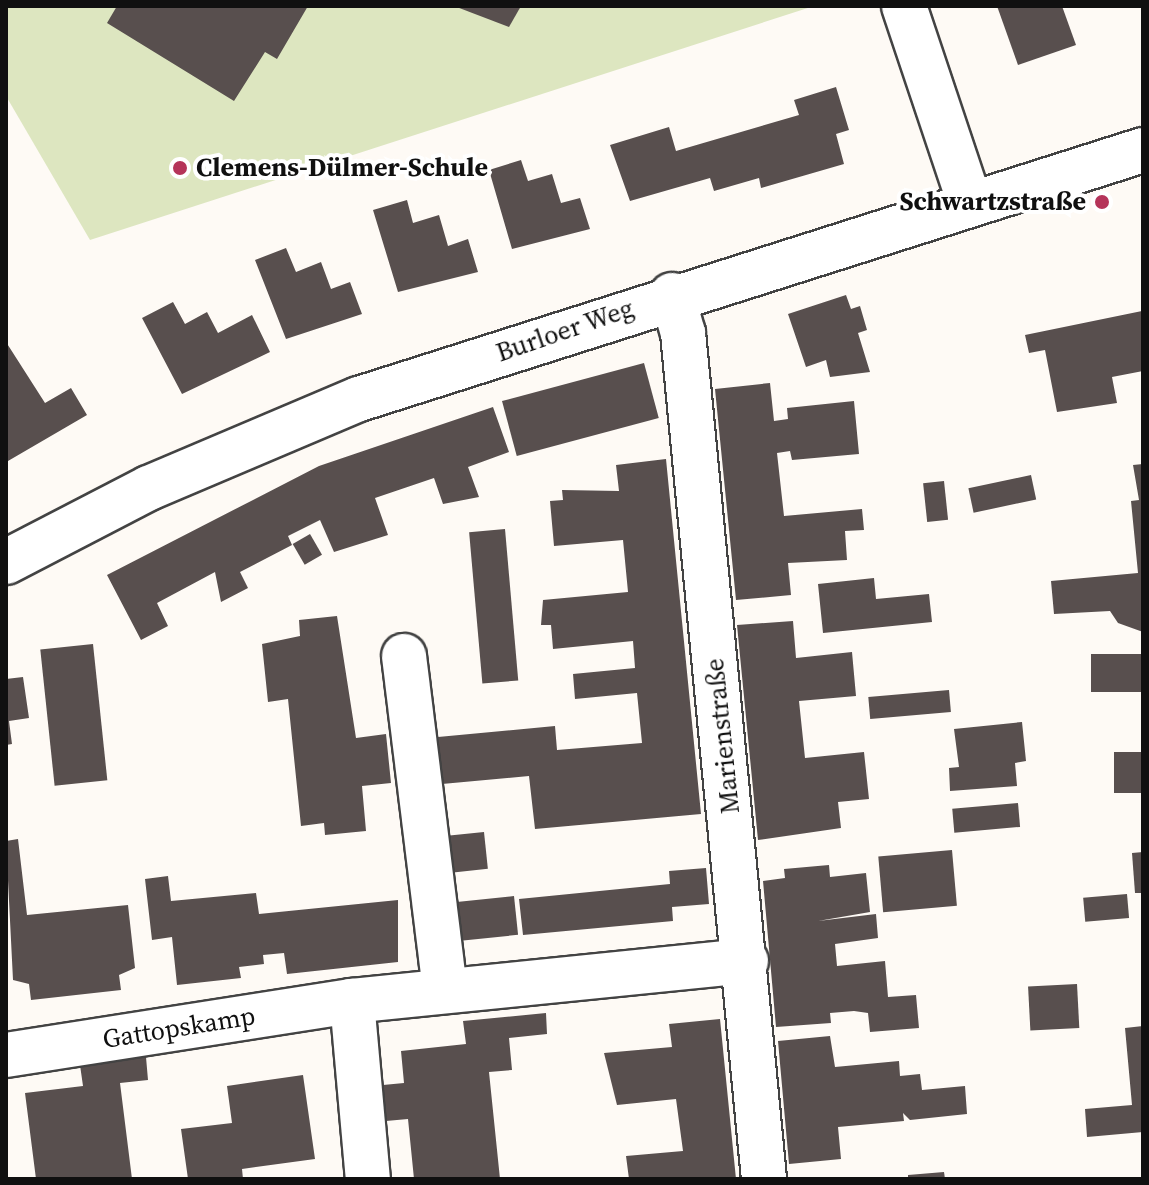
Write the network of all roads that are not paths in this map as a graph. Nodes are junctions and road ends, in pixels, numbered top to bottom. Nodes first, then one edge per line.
1 (904, 6) edge
2 (1143, 150) edge
3 (970, 203) junction
4 (672, 295) junction
5 (6, 562) edge
6 (404, 656) dead end
7 (746, 961) junction
8 (445, 990) junction
9 (352, 1001) junction
10 (6, 1055) edge
11 (368, 1179) edge
12 (764, 1179) edge

1 - 3 street
2 - 3 street, Burloer Weg
3 - 4 street, Burloer Weg
4 - 5 street, Burloer Weg
4 - 7 street, Marienstraße
6 - 8 street
7 - 8 street, Gattopskamp
7 - 12 street, Marienstraße
8 - 9 street, Gattopskamp
9 - 10 street, Gattopskamp
9 - 11 street

